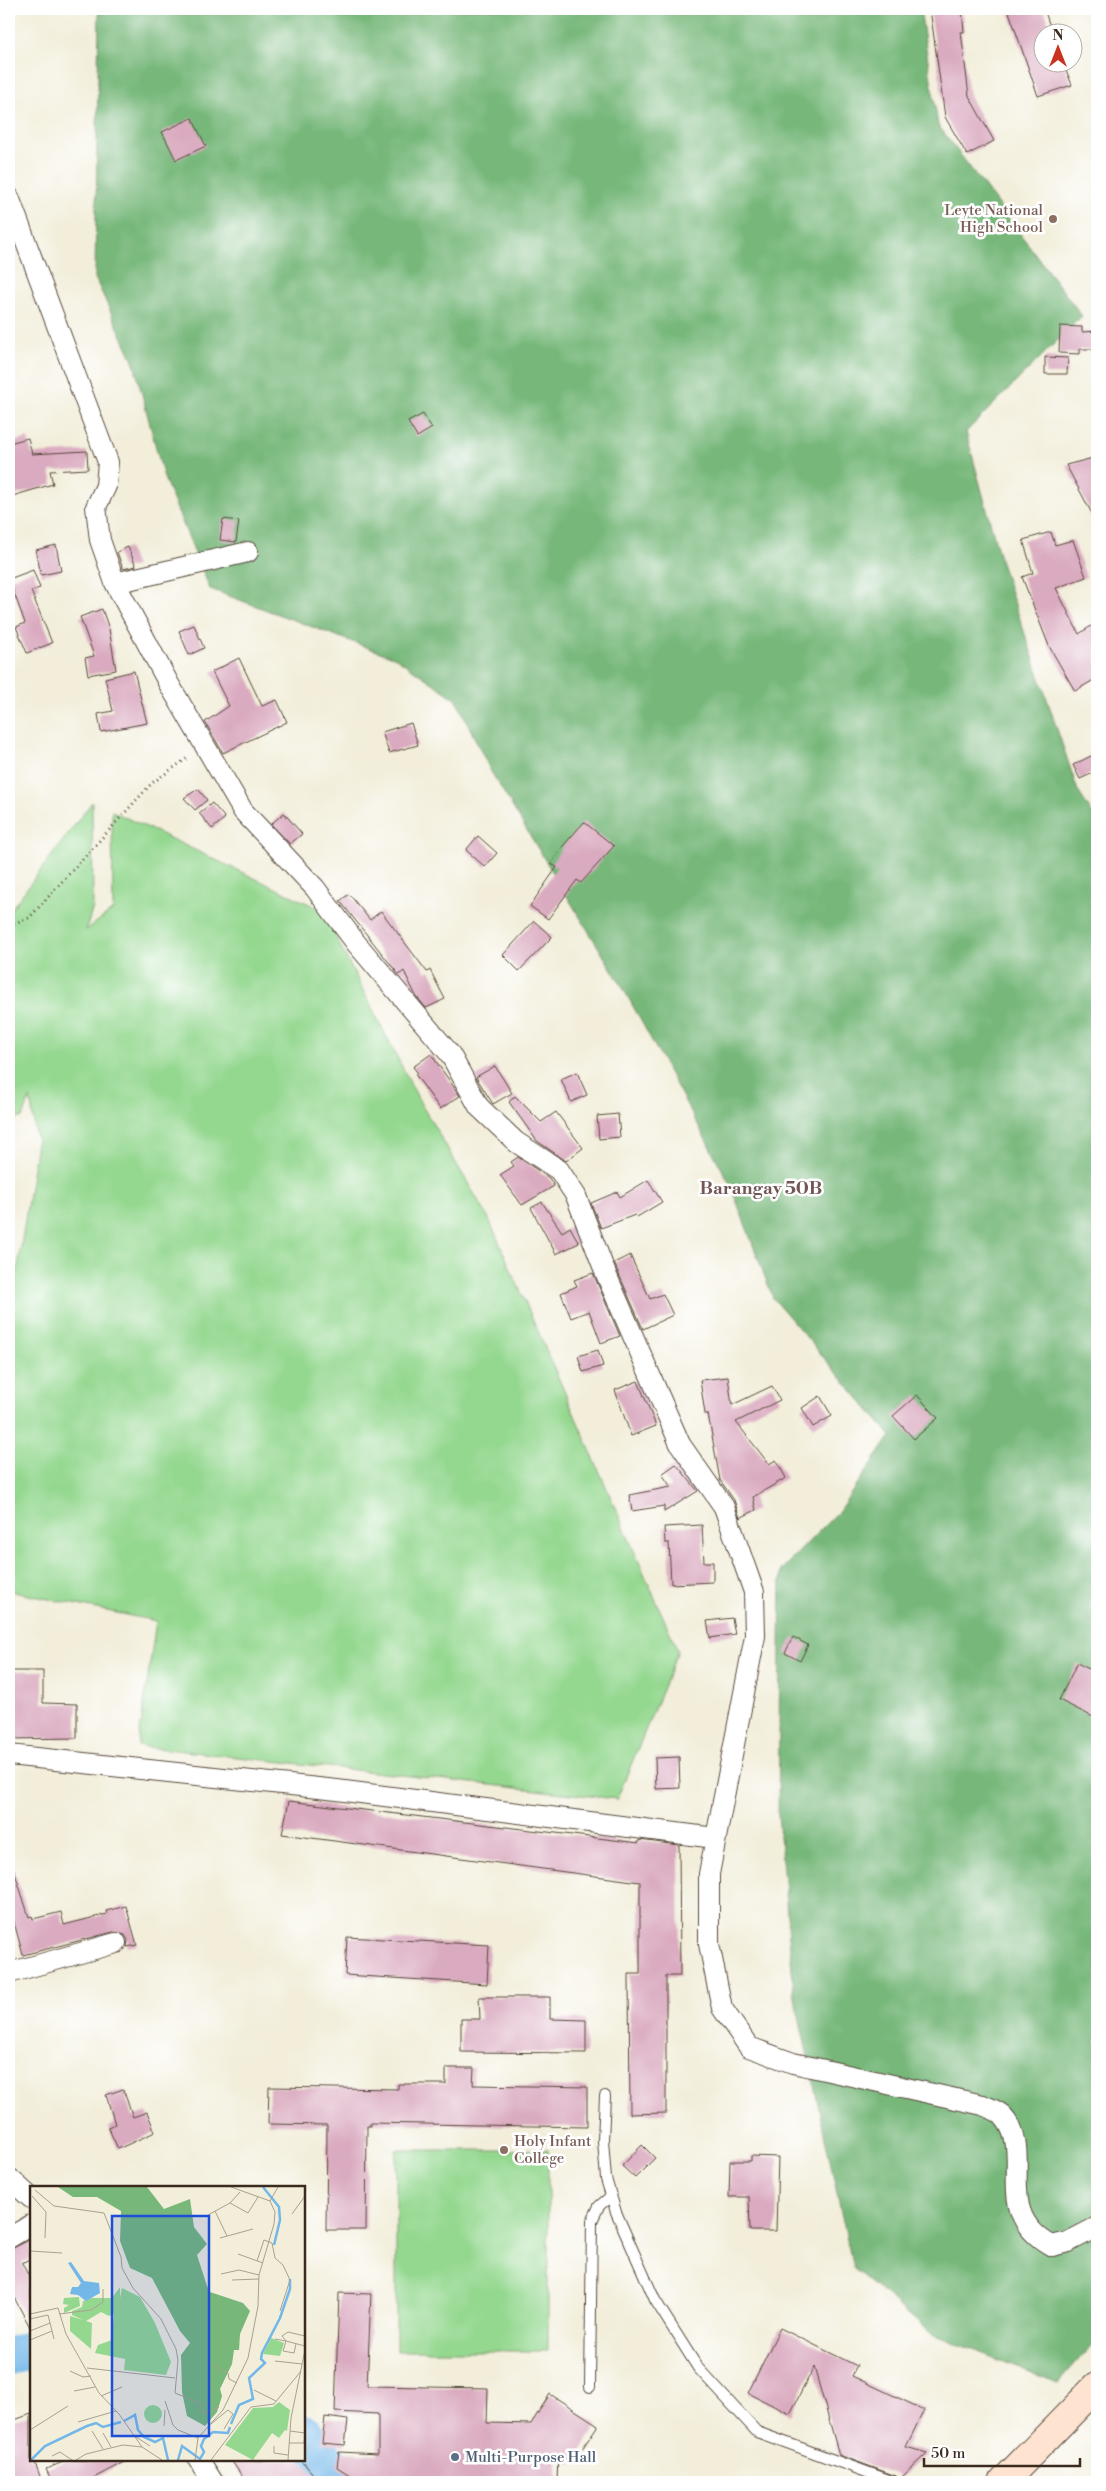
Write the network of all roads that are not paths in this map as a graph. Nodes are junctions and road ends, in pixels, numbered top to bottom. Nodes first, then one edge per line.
1 (9, 197) edge
2 (248, 552) dead end
3 (115, 583) junction
4 (9, 1755) edge
5 (715, 1838) junction
6 (116, 1944) dead end
7 (9, 1973) edge
8 (606, 2096) dead end
9 (9, 2178) edge
10 (611, 2196) junction
11 (30, 2197) edge
12 (30, 2226) edge
13 (1097, 2227) edge
14 (9, 2238) edge
15 (1097, 2386) edge
16 (590, 2387) dead end
17 (200, 2461) edge
18 (213, 2482) edge
19 (894, 2482) edge
20 (1003, 2482) edge

1 - 3 street
2 - 3 street
3 - 5 street
4 - 5 street
5 - 13 street
6 - 7 street
8 - 10 lane
9 - 11 street
10 - 16 lane
10 - 19 lane
12 - 14 street
15 - 20 main road
17 - 18 street

